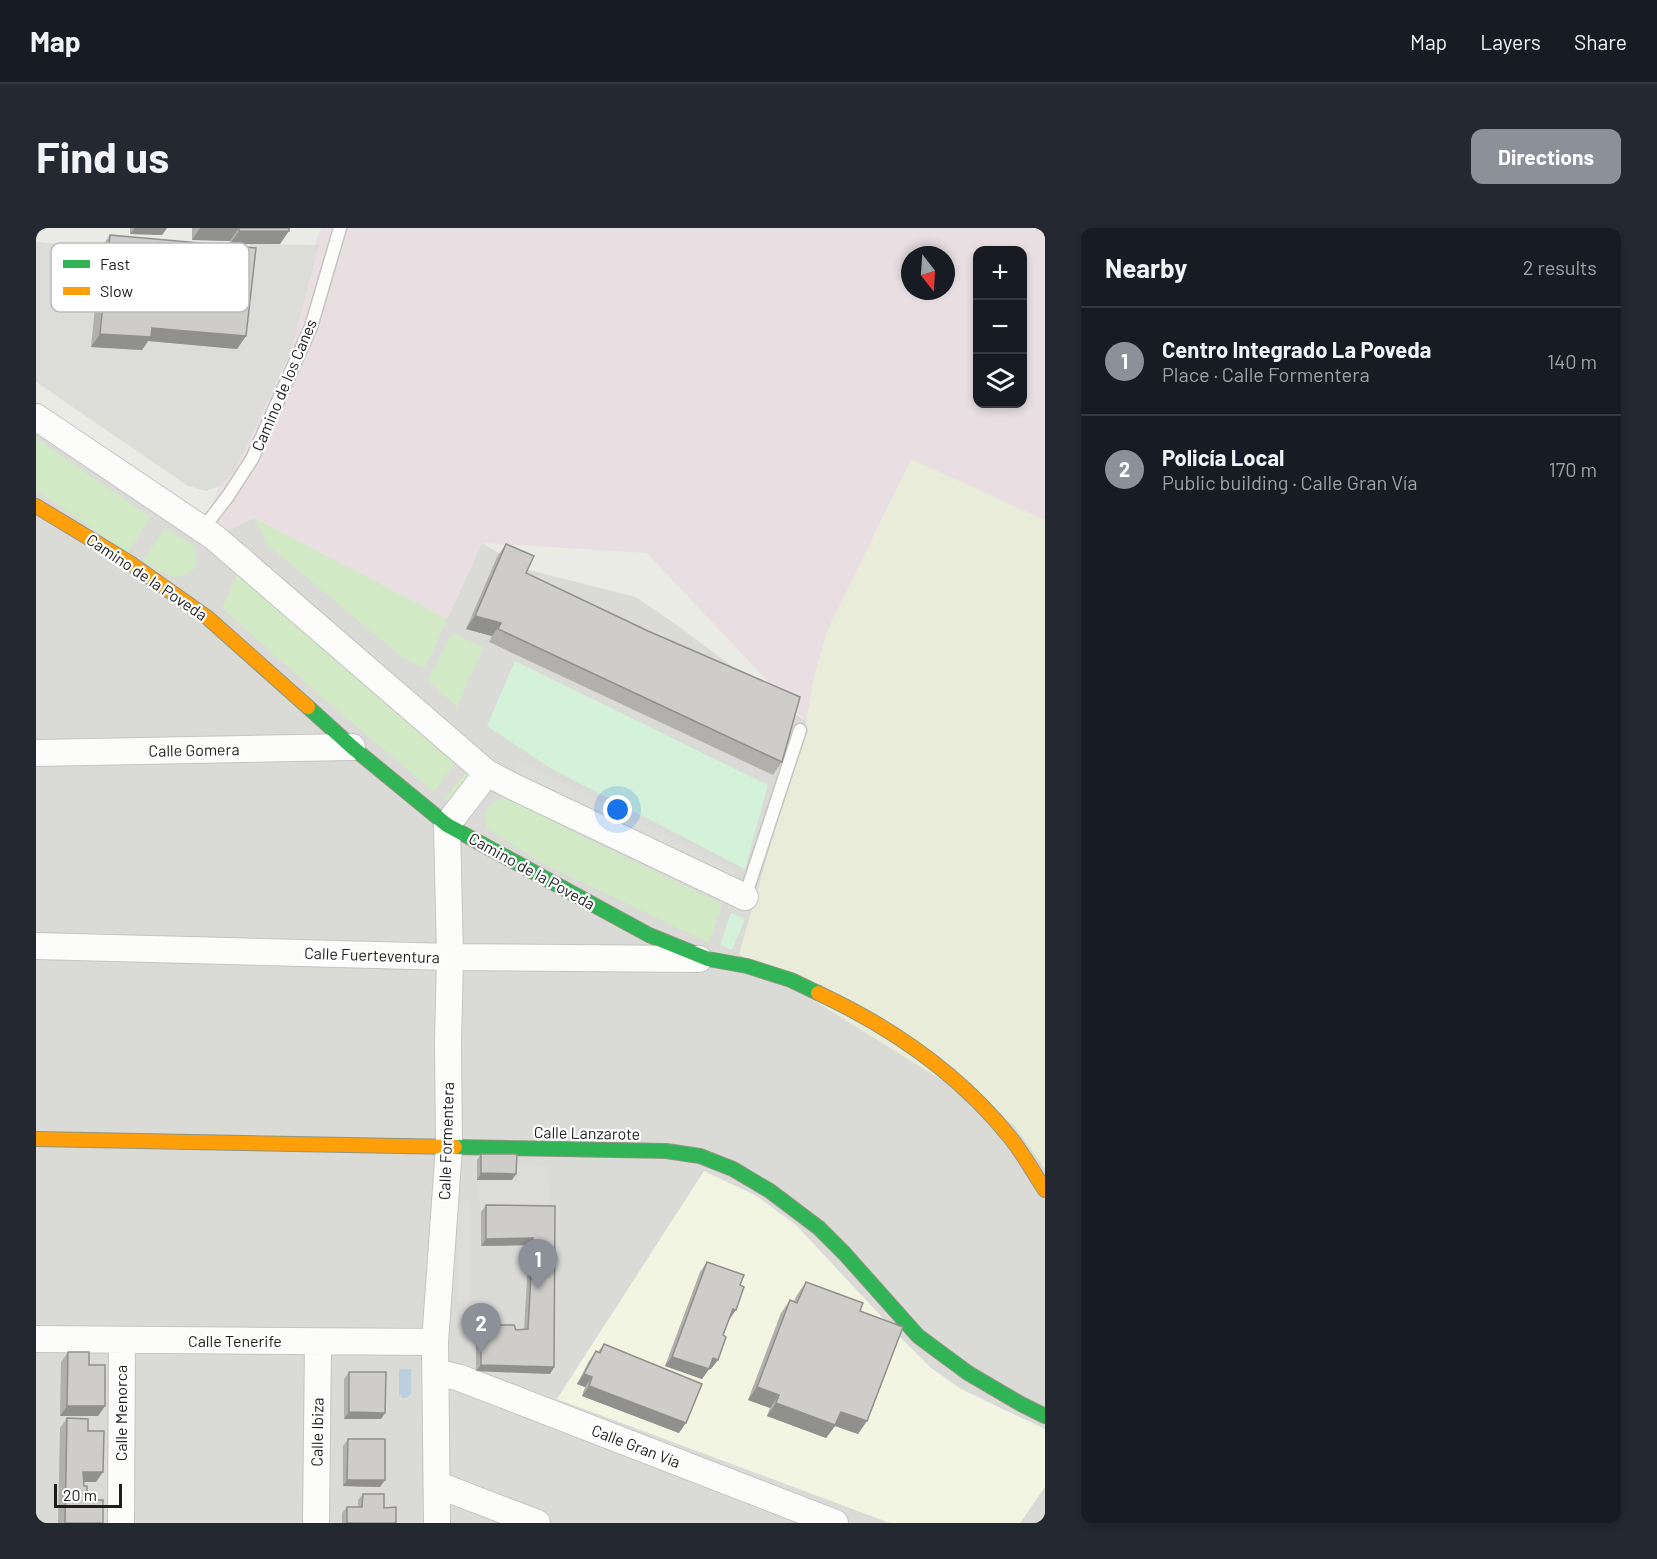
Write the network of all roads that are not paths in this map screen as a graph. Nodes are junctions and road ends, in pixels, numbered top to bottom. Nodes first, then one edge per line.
1 (340, 228) edge
2 (36, 417) edge
3 (36, 506) edge
4 (202, 530) junction
5 (800, 730) dead end
6 (352, 747) junction
7 (36, 753) edge
8 (487, 773) junction
9 (447, 825) junction
10 (745, 897) joint
11 (36, 946) edge
12 (450, 957) junction
13 (708, 959) junction
14 (36, 1139) edge
15 (449, 1147) junction
16 (1045, 1190) edge
17 (36, 1339) edge
18 (122, 1340) junction
19 (318, 1342) junction
20 (435, 1342) junction
21 (436, 1372) junction
22 (1045, 1416) edge
23 (438, 1485) junction
24 (121, 1523) edge
25 (316, 1523) edge
26 (437, 1523) edge
27 (537, 1523) edge
28 (835, 1523) edge

1 - 4 lane, Camino de los Canes
2 - 4 street
3 - 6 main road, Camino de la Poveda
4 - 8 street
5 - 10 lane
6 - 7 street, Calle Gomera
6 - 9 main road, Camino de la Poveda
8 - 9 street
8 - 10 street
9 - 12 street, Calle Formentera
9 - 13 main road, Camino de la Poveda
11 - 12 street, Calle Fuerteventura
12 - 13 street, Calle Fuerteventura
12 - 15 street, Calle Formentera
13 - 16 main road, Camino de la Poveda
14 - 15 main road, Calle Lanzarote
15 - 20 street, Calle Formentera
15 - 22 main road, Calle Lanzarote
17 - 18 street, Calle Tenerife
18 - 19 street, Calle Tenerife
18 - 24 street, Calle Menorca
19 - 20 street, Calle Tenerife
19 - 25 street, Calle Ibiza
20 - 21 street, Calle Formentera
21 - 23 street, Calle Formentera
21 - 28 street, Calle Gran Vía
23 - 26 street, Calle Formentera
23 - 27 street

